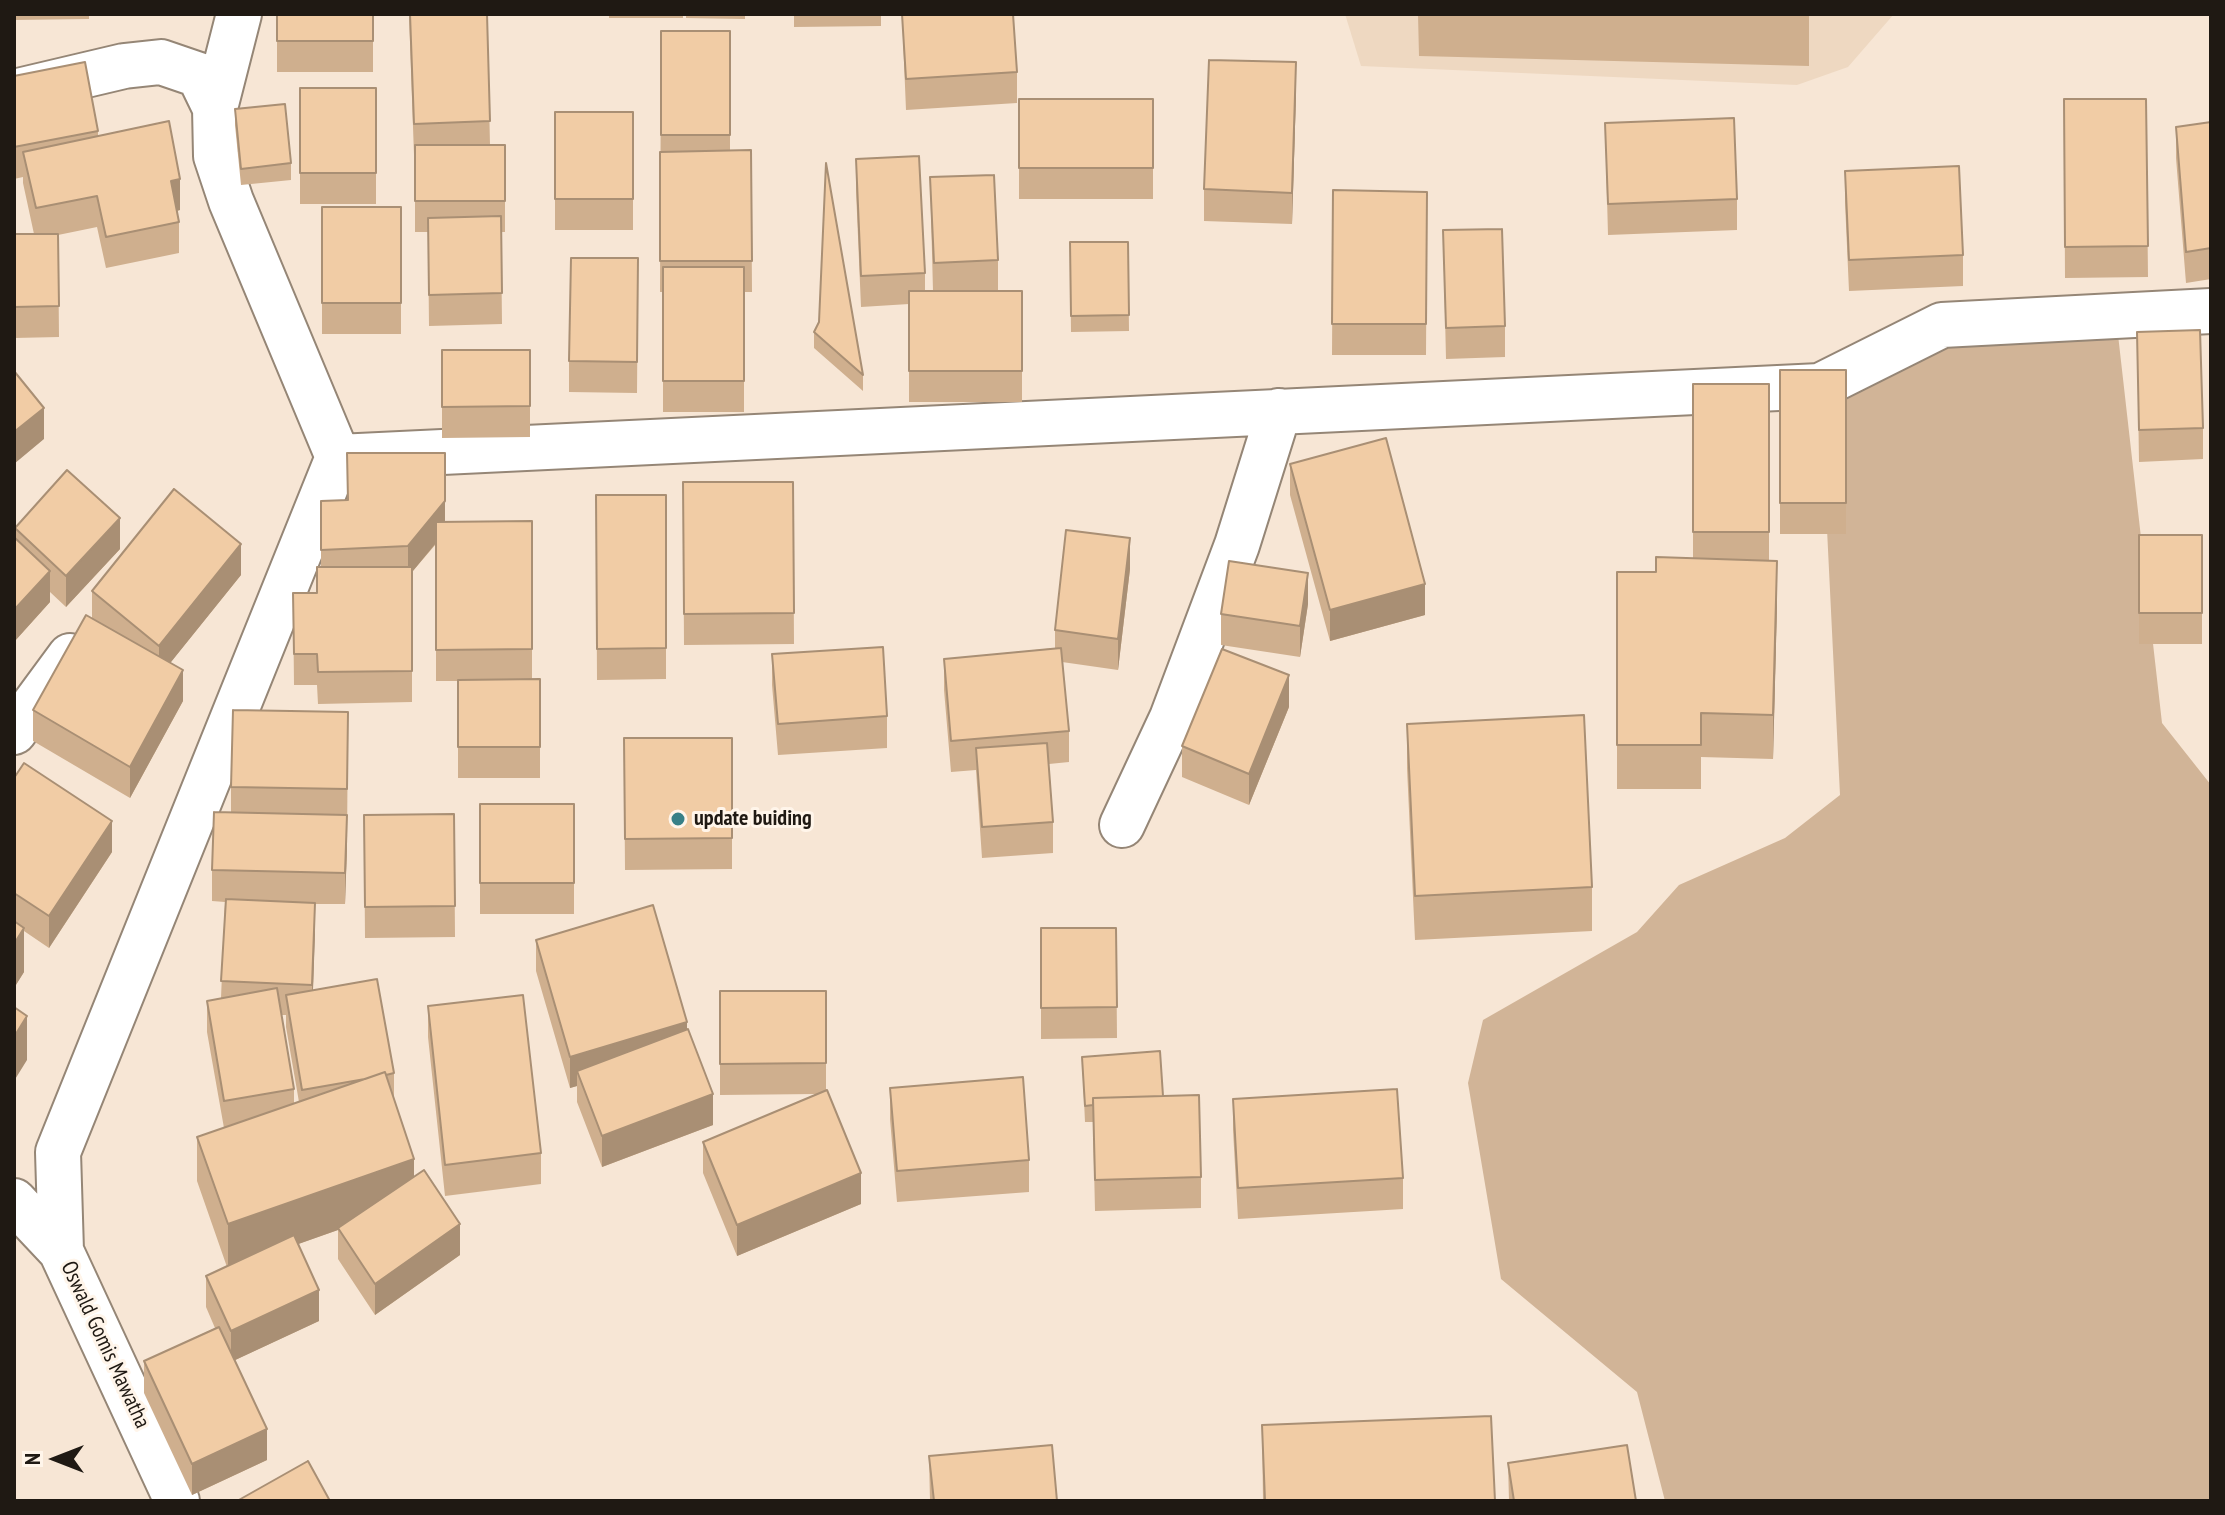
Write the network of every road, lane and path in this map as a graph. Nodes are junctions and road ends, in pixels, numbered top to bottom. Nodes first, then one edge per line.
1 (239, 14) edge
2 (14, 92) edge
3 (215, 108) junction
4 (2211, 311) edge
5 (1279, 411) junction
6 (338, 457) junction
7 (70, 656) edge
8 (14, 732) edge
9 (1122, 825) dead end
10 (14, 1201) edge
11 (61, 1251) junction
12 (177, 1501) edge

1 - 3 street
2 - 3 street
3 - 6 street
4 - 5 street
5 - 6 street
5 - 9 street
6 - 11 street
7 - 8 street
10 - 11 street, Oswald Gomis Mawatha
11 - 12 street, Oswald Gomis Mawatha

